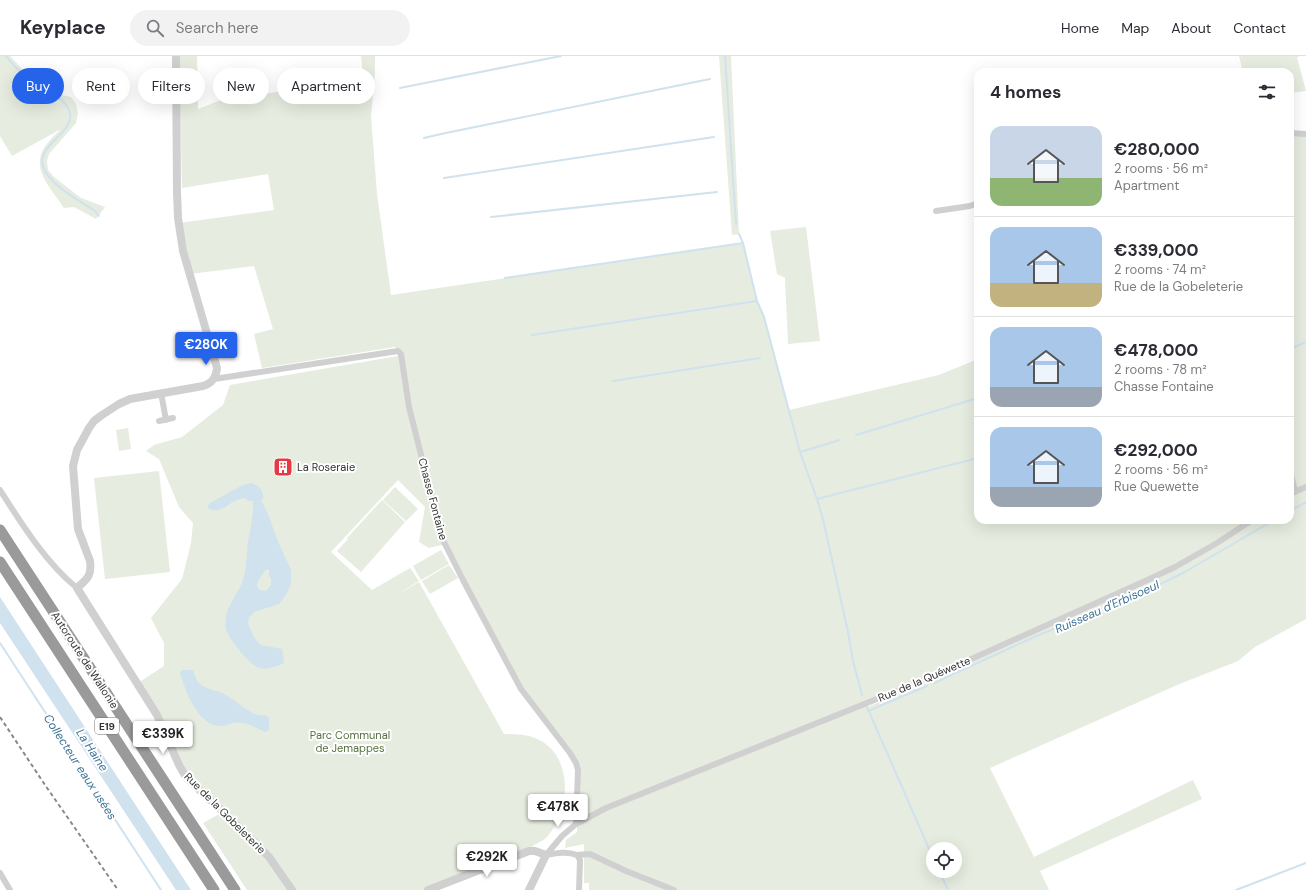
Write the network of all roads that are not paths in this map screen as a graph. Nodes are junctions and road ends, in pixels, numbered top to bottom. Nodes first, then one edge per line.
1 (176, 56) edge
2 (1294, 133) edge
3 (1306, 134) edge
4 (974, 204) edge
5 (936, 211) dead end
6 (214, 379) junction
7 (161, 393) junction
8 (173, 418) dead end
9 (166, 420) junction
10 (159, 421) dead end
11 (1306, 487) edge
12 (0, 490) edge
13 (1294, 492) edge
14 (1246, 524) edge
15 (0, 530) edge
16 (0, 562) edge
17 (77, 588) junction
18 (576, 824) junction
19 (546, 855) junction
20 (577, 855) junction
21 (0, 873) edge
22 (10, 890) edge
23 (214, 890) edge
24 (235, 890) edge
25 (292, 890) edge
26 (428, 890) edge
27 (529, 890) edge
28 (579, 890) edge
29 (674, 890) edge

1 - 6 street
2 - 3 street
4 - 5 street
6 - 7 street
6 - 18 street, Chasse Fontaine
7 - 9 street
7 - 17 street
8 - 9 street
9 - 10 street
11 - 13 street
12 - 17 street
14 - 18 street, Rue de la Quéwette
15 - 24 highway, Autoroute de Wallonie / E19
16 - 23 highway, Autoroute de Wallonie / E19
17 - 25 street, Rue de la Gobeleterie
18 - 19 street, Rue de la Quéwette
19 - 20 street
19 - 26 street
19 - 27 street
20 - 28 street
20 - 29 street
21 - 22 street

